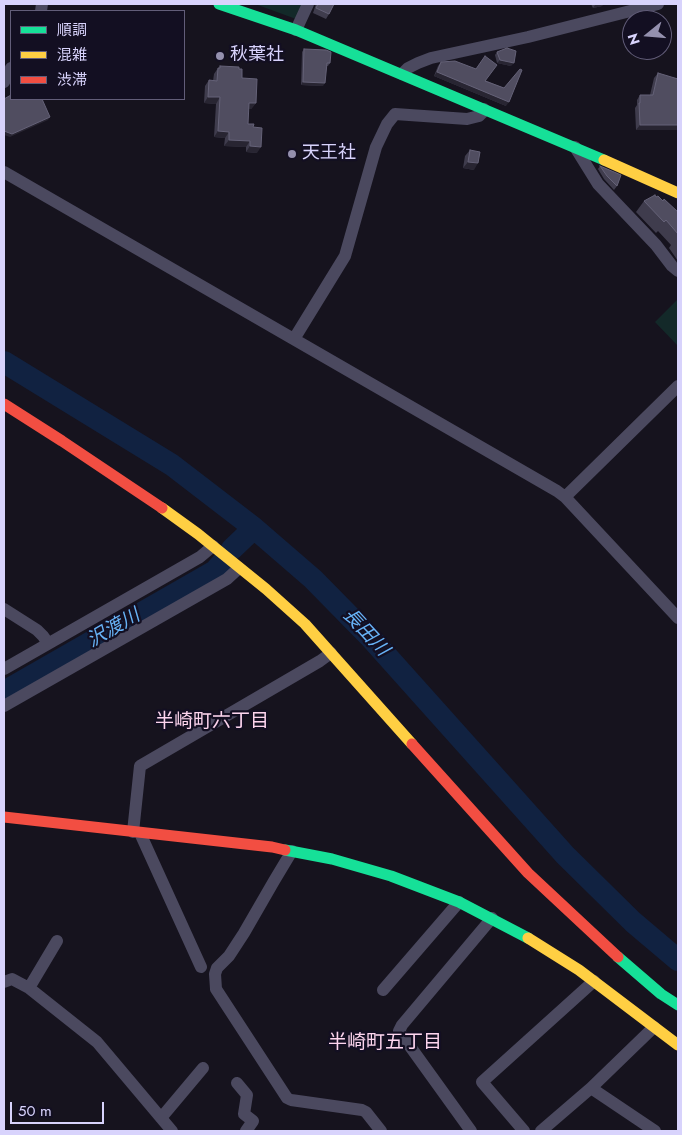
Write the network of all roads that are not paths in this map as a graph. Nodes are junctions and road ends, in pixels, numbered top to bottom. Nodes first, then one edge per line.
1 (218, 4) edge
2 (308, 4) edge
3 (658, 4) edge
4 (296, 30) junction
5 (10, 70) edge
6 (402, 74) junction
7 (4, 82) edge
8 (484, 109) junction
9 (575, 147) junction
10 (4, 172) edge
11 (678, 193) edge
12 (678, 271) edge
13 (294, 340) junction
14 (678, 386) edge
15 (4, 404) edge
16 (565, 497) junction
17 (213, 546) junction
18 (239, 568) junction
19 (4, 609) edge
20 (678, 618) edge
21 (48, 643) junction
22 (331, 653) junction
23 (4, 669) edge
24 (4, 706) edge
25 (4, 816) edge
26 (137, 832) junction
27 (292, 851) junction
28 (459, 902) junction
29 (492, 918) junction
30 (57, 940) dead end
31 (201, 967) dead end
32 (594, 981) junction
33 (4, 982) edge
34 (30, 988) junction
35 (383, 990) dead end
36 (678, 1005) edge
37 (654, 1027) junction
38 (678, 1045) edge
39 (203, 1068) dead end
40 (237, 1083) dead end
41 (591, 1088) junction
42 (161, 1118) junction
43 (172, 1131) edge
44 (246, 1131) edge
45 (381, 1131) edge
46 (471, 1131) edge
47 (524, 1131) edge
48 (542, 1131) edge
49 (655, 1131) edge

1 - 4 street
2 - 4 street
3 - 6 street
4 - 6 street
5 - 7 street
6 - 8 street
8 - 9 street
8 - 13 street
9 - 11 street
9 - 12 street
10 - 13 street
13 - 16 street
14 - 16 street
15 - 17 street
16 - 20 street
17 - 18 street
17 - 21 street
18 - 22 street
18 - 24 street
19 - 21 street
21 - 23 street
22 - 26 street
22 - 36 street
25 - 26 street
26 - 27 street
26 - 31 street
27 - 28 street
27 - 45 street
28 - 29 street
28 - 35 street
29 - 32 street
29 - 46 street
30 - 34 street
32 - 37 street
32 - 47 street
33 - 34 street
34 - 42 street
37 - 38 street
37 - 41 street
39 - 42 street
40 - 44 street
41 - 48 street
41 - 49 street
42 - 43 street

